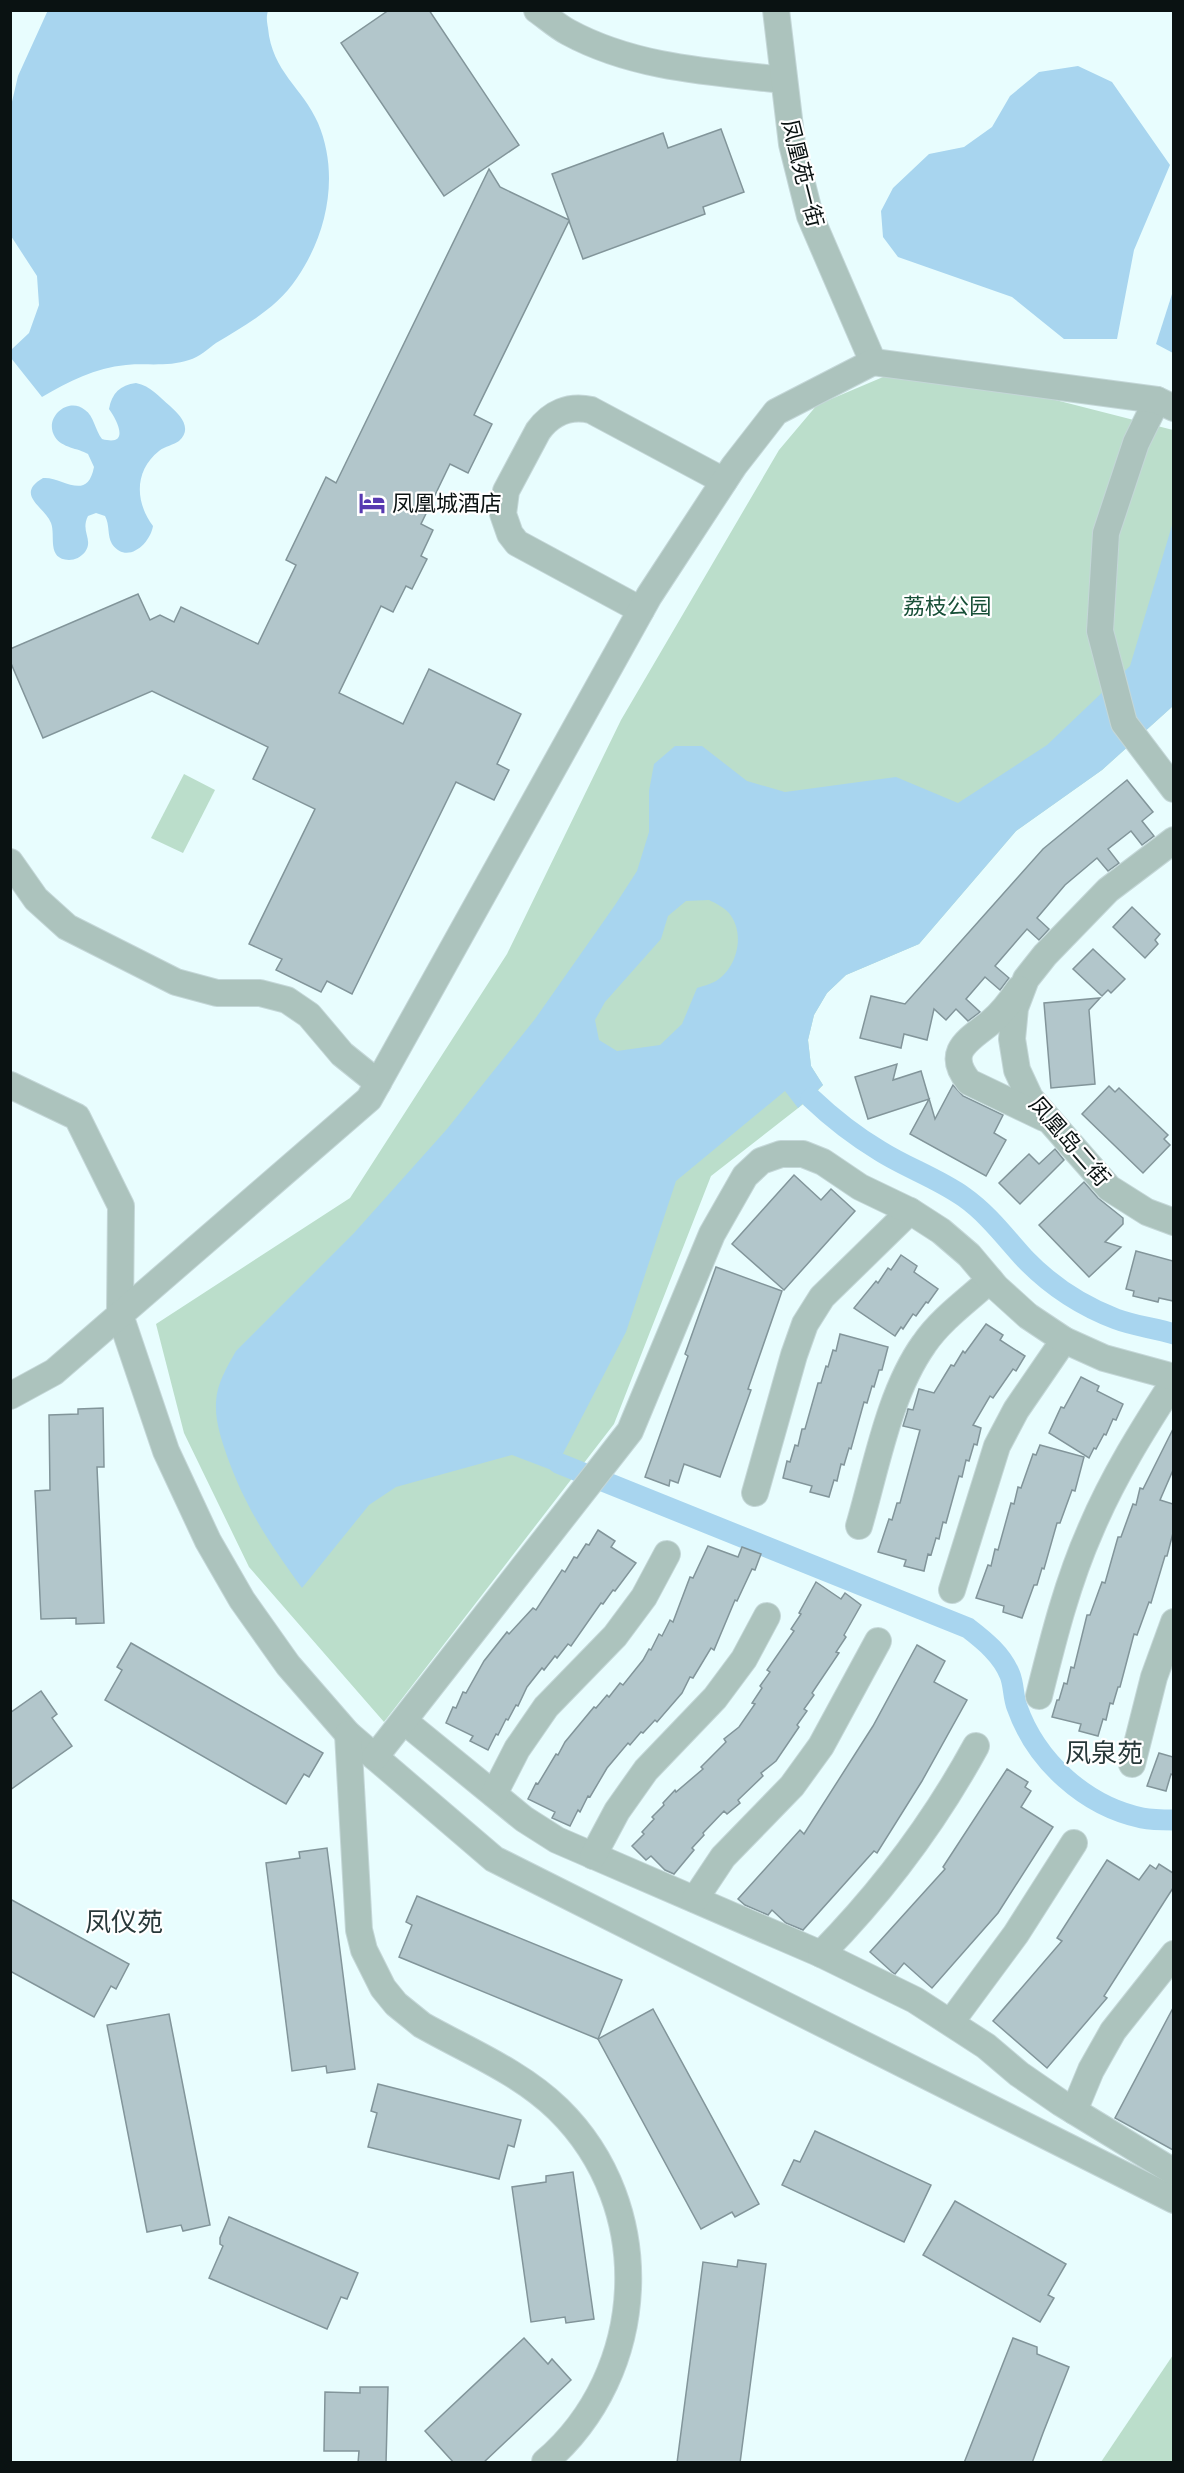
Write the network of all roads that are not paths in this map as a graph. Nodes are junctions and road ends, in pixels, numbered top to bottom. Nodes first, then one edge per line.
1 (537, 10) edge
2 (776, 10) edge
3 (784, 80) junction
4 (873, 362) junction
5 (1165, 404) edge
6 (724, 481) junction
7 (641, 610) junction
8 (1173, 789) edge
9 (1173, 840) edge
10 (10, 862) edge
11 (1026, 980) junction
12 (378, 1083) junction
13 (10, 1085) edge
14 (1051, 1121) junction
15 (910, 1211) junction
16 (1173, 1222) edge
17 (990, 1280) junction
18 (120, 1315) junction
19 (1064, 1340) junction
20 (1173, 1379) edge
21 (10, 1396) edge
22 (755, 1493) dead end
23 (859, 1526) dead end
24 (667, 1554) dead end
25 (952, 1590) dead end
26 (766, 1616) dead end
27 (1173, 1622) edge
28 (878, 1641) dead end
29 (1039, 1696) dead end
30 (404, 1721) junction
31 (348, 1734) junction
32 (976, 1746) dead end
33 (375, 1757) junction
34 (1132, 1764) dead end
35 (494, 1794) junction
36 (1074, 1843) dead end
37 (593, 1856) junction
38 (694, 1899) junction
39 (820, 1954) junction
40 (1173, 1954) edge
41 (951, 2022) junction
42 (1074, 2111) junction
43 (1173, 2172) edge
44 (1173, 2200) edge
45 (544, 2463) edge

1 - 3 street
2 - 3 street, 凤凰苑一街
3 - 4 street, 凤凰苑一街
4 - 5 street
4 - 6 street
5 - 8 street
6 - 7 street
6 - 7 street
7 - 12 street
9 - 11 street, 凤凰岛二街
10 - 12 street
11 - 14 street, 凤凰岛二街
11 - 14 street
12 - 18 street
13 - 18 street
14 - 16 street, 凤凰岛二街
15 - 17 street
15 - 22 street
15 - 30 street
17 - 19 street
17 - 23 street
18 - 21 street
18 - 31 street
19 - 20 street
19 - 25 street
20 - 29 street
24 - 35 street
26 - 37 street
27 - 34 street
28 - 38 street
30 - 33 street
30 - 35 street
31 - 33 street
31 - 45 street
32 - 39 street
33 - 44 street
35 - 37 street
36 - 41 street
37 - 38 street
38 - 39 street
39 - 41 street
40 - 42 street
41 - 42 street
42 - 43 street

